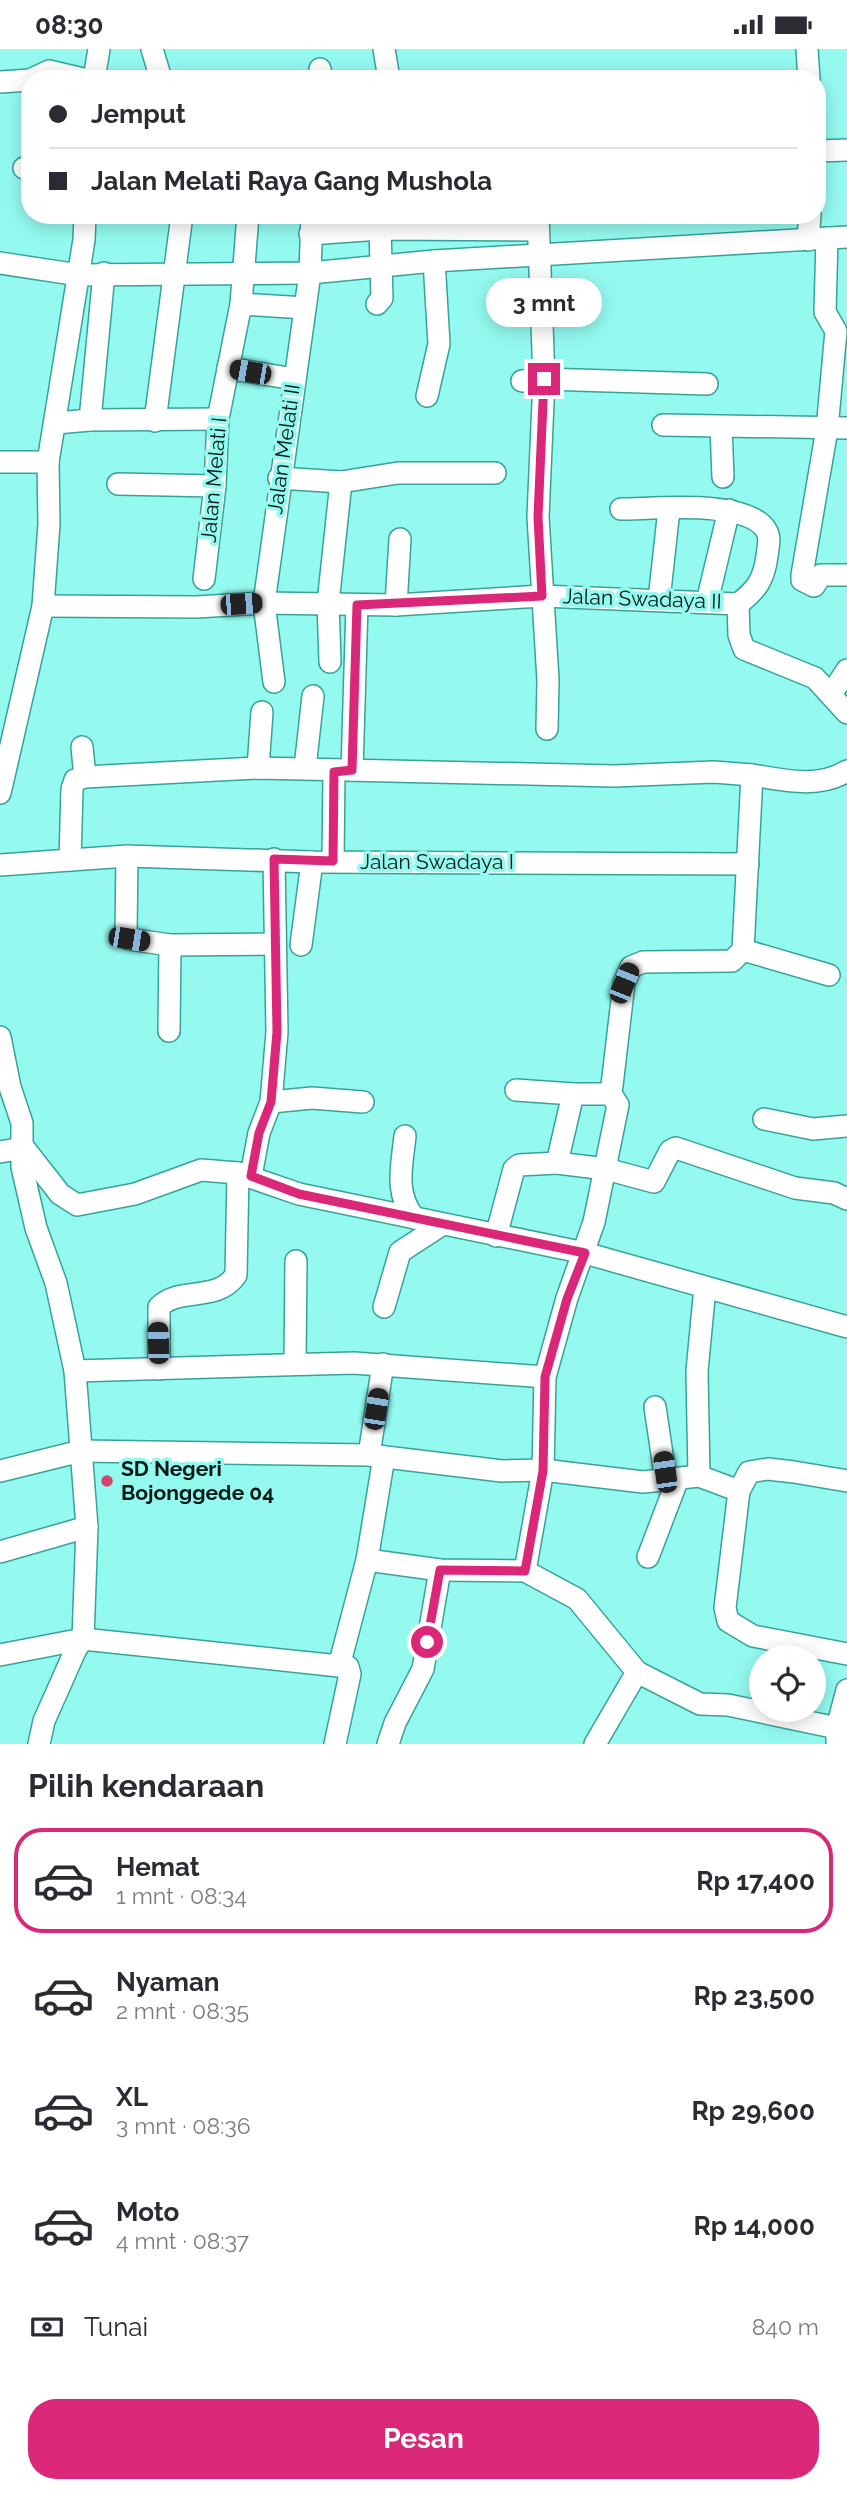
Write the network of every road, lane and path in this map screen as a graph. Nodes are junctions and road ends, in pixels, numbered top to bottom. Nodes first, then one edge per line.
1 (99, 49) edge
2 (152, 49) edge
3 (384, 49) edge
4 (807, 49) edge
5 (96, 70) edge
6 (158, 70) edge
7 (388, 70) edge
8 (808, 70) edge
9 (21, 80) edge
10 (0, 82) edge
11 (847, 150) edge
12 (826, 151) edge
13 (84, 224) edge
14 (181, 224) edge
15 (247, 224) edge
16 (511, 224) edge
17 (537, 224) edge
18 (311, 225) edge
19 (380, 229) junction
20 (827, 238) edge
21 (539, 254) junction
22 (434, 261) junction
23 (0, 263) edge
24 (383, 267) junction
25 (104, 273) junction
26 (175, 273) junction
27 (310, 273) junction
28 (242, 274) junction
29 (79, 275) junction
30 (242, 304) junction
31 (377, 304) dead end
32 (305, 308) junction
33 (228, 368) junction
34 (294, 379) junction
35 (544, 379) junction
36 (522, 381) dead end
37 (707, 384) dead end
38 (427, 396) dead end
39 (218, 419) junction
40 (90, 420) junction
41 (155, 421) junction
42 (56, 423) junction
43 (663, 425) dead end
44 (721, 427) junction
45 (837, 429) edge
46 (0, 462) edge
47 (48, 462) junction
48 (495, 473) dead end
49 (723, 477) dead end
50 (279, 478) junction
51 (341, 482) junction
52 (118, 484) dead end
53 (215, 486) junction
54 (621, 509) dead end
55 (669, 509) junction
56 (729, 510) junction
57 (400, 539) dead end
58 (847, 575) edge
59 (204, 579) dead end
60 (542, 596) junction
61 (659, 600) junction
62 (706, 602) junction
63 (264, 603) junction
64 (328, 603) junction
65 (738, 604) junction
66 (357, 605) junction
67 (396, 605) junction
68 (43, 606) junction
69 (330, 662) dead end
70 (847, 670) edge
71 (274, 682) dead end
72 (832, 693) junction
73 (313, 696) dead end
74 (262, 712) dead end
75 (847, 713) edge
76 (547, 729) dead end
77 (82, 747) dead end
78 (258, 768) junction
79 (305, 768) junction
80 (343, 771) junction
81 (847, 771) edge
82 (752, 775) junction
83 (85, 777) junction
84 (1, 786) edge
85 (127, 856) junction
86 (274, 859) junction
87 (70, 860) junction
88 (322, 862) junction
89 (748, 864) junction
90 (0, 865) edge
91 (274, 944) junction
92 (170, 945) junction
93 (301, 945) dead end
94 (743, 950) junction
95 (829, 975) dead end
96 (169, 1031) dead end
97 (0, 1037) edge
98 (516, 1090) dead end
99 (573, 1094) junction
100 (611, 1094) junction
101 (271, 1102) junction
102 (363, 1102) dead end
103 (764, 1119) dead end
104 (847, 1126) edge
105 (405, 1136) dead end
106 (24, 1148) junction
107 (0, 1152) edge
108 (556, 1163) junction
109 (606, 1168) junction
110 (245, 1174) junction
111 (847, 1199) edge
112 (414, 1217) junction
113 (443, 1224) junction
114 (496, 1236) junction
115 (585, 1253) junction
116 (296, 1261) dead end
117 (705, 1287) junction
118 (384, 1307) dead end
119 (847, 1327) edge
120 (295, 1364) junction
121 (383, 1364) junction
122 (159, 1369) junction
123 (75, 1371) junction
124 (545, 1377) junction
125 (655, 1406) dead end
126 (81, 1451) junction
127 (377, 1456) junction
128 (0, 1471) edge
129 (543, 1471) junction
130 (699, 1476) junction
131 (671, 1481) junction
132 (847, 1481) edge
133 (739, 1491) junction
134 (87, 1527) junction
135 (0, 1552) edge
136 (648, 1557) dead end
137 (367, 1560) junction
138 (440, 1570) junction
139 (525, 1571) junction
140 (83, 1639) junction
141 (847, 1654) edge
142 (0, 1655) edge
143 (339, 1666) junction
144 (636, 1672) junction
145 (847, 1690) edge
146 (837, 1736) edge
147 (39, 1744) edge
148 (335, 1744) edge
149 (388, 1744) edge
150 (595, 1744) edge

1 - 5 street
2 - 6 street
3 - 7 street
4 - 8 street
9 - 10 street
11 - 12 street
13 - 29 street
14 - 26 street
15 - 28 street, Jalan Melati I
16 - 19 street
17 - 21 street
18 - 19 street
18 - 27 street, Jalan Melati II
19 - 24 street
20 - 21 street
20 - 45 street
21 - 22 street
21 - 35 street
22 - 24 street
22 - 38 street
23 - 29 street
24 - 27 street
24 - 31 street
25 - 26 street
25 - 29 street
25 - 40 street
26 - 28 street
26 - 41 street
27 - 28 street
27 - 32 street, Jalan Melati II
28 - 30 street, Jalan Melati I
29 - 42 street
30 - 32 street
30 - 33 street, Jalan Melati I
32 - 34 street, Jalan Melati II
33 - 34 street
33 - 39 street, Jalan Melati I
34 - 50 street, Jalan Melati II
35 - 36 street
35 - 37 street
35 - 60 street
39 - 41 street
39 - 53 street, Jalan Melati I
40 - 41 street
40 - 42 street
42 - 47 street
43 - 44 street
44 - 45 street
44 - 49 street
45 - 58 street
46 - 47 street
47 - 68 street
48 - 51 street
50 - 51 street
50 - 63 street, Jalan Melati II
51 - 64 street
52 - 53 street
53 - 59 street, Jalan Melati I
54 - 55 street
55 - 56 street
55 - 61 street
56 - 62 street
56 - 65 street
57 - 67 street
60 - 61 street, Jalan Swadaya II
60 - 67 street, Jalan Swadaya II
60 - 76 street
61 - 62 street, Jalan Swadaya II
62 - 65 street, Jalan Swadaya II
63 - 64 street, Jalan Swadaya II
63 - 68 street, Jalan Swadaya II
63 - 71 street, Jalan Melati II
64 - 66 street, Jalan Swadaya II
64 - 69 street
65 - 72 street
66 - 67 street, Jalan Swadaya II
66 - 80 street
68 - 84 street
70 - 72 street
72 - 75 street
73 - 79 street
74 - 78 street
77 - 83 street
78 - 79 street
78 - 83 street
79 - 80 street
80 - 82 street
80 - 88 street
81 - 82 street
82 - 89 street
83 - 87 street
85 - 86 street, Jalan Swadaya I
85 - 87 street, Jalan Swadaya I
85 - 92 street
86 - 88 street, Jalan Swadaya I
86 - 91 street
87 - 90 street, Jalan Swadaya I
88 - 89 street, Jalan Swadaya I
88 - 93 street
89 - 94 street
91 - 92 street
91 - 101 street
92 - 96 street
94 - 95 street
94 - 100 street
97 - 106 street
98 - 99 street
99 - 100 street
99 - 108 street
100 - 109 street
101 - 102 street
101 - 110 street
103 - 104 street
105 - 112 street
106 - 107 street
106 - 110 street
106 - 123 street
108 - 109 street
108 - 114 street
109 - 111 street
109 - 115 street
110 - 112 street
110 - 122 street
112 - 113 street
113 - 114 street
113 - 118 street
114 - 115 street
115 - 117 street
115 - 124 street
116 - 120 street
117 - 119 street
117 - 130 street
120 - 121 street
120 - 122 street
121 - 124 street
121 - 127 street
122 - 123 street
123 - 126 street
124 - 129 street
125 - 131 street
126 - 127 street
126 - 128 street
126 - 134 street
127 - 129 street
127 - 137 street
129 - 131 street
129 - 139 street
130 - 131 street
130 - 133 street
131 - 136 street
132 - 133 street
133 - 141 street
134 - 135 street
134 - 140 street
137 - 138 street
137 - 143 street
138 - 139 street
138 - 149 street
139 - 144 street
140 - 142 street
140 - 143 street
140 - 147 street
143 - 148 street
144 - 146 street
144 - 150 street
145 - 146 street

